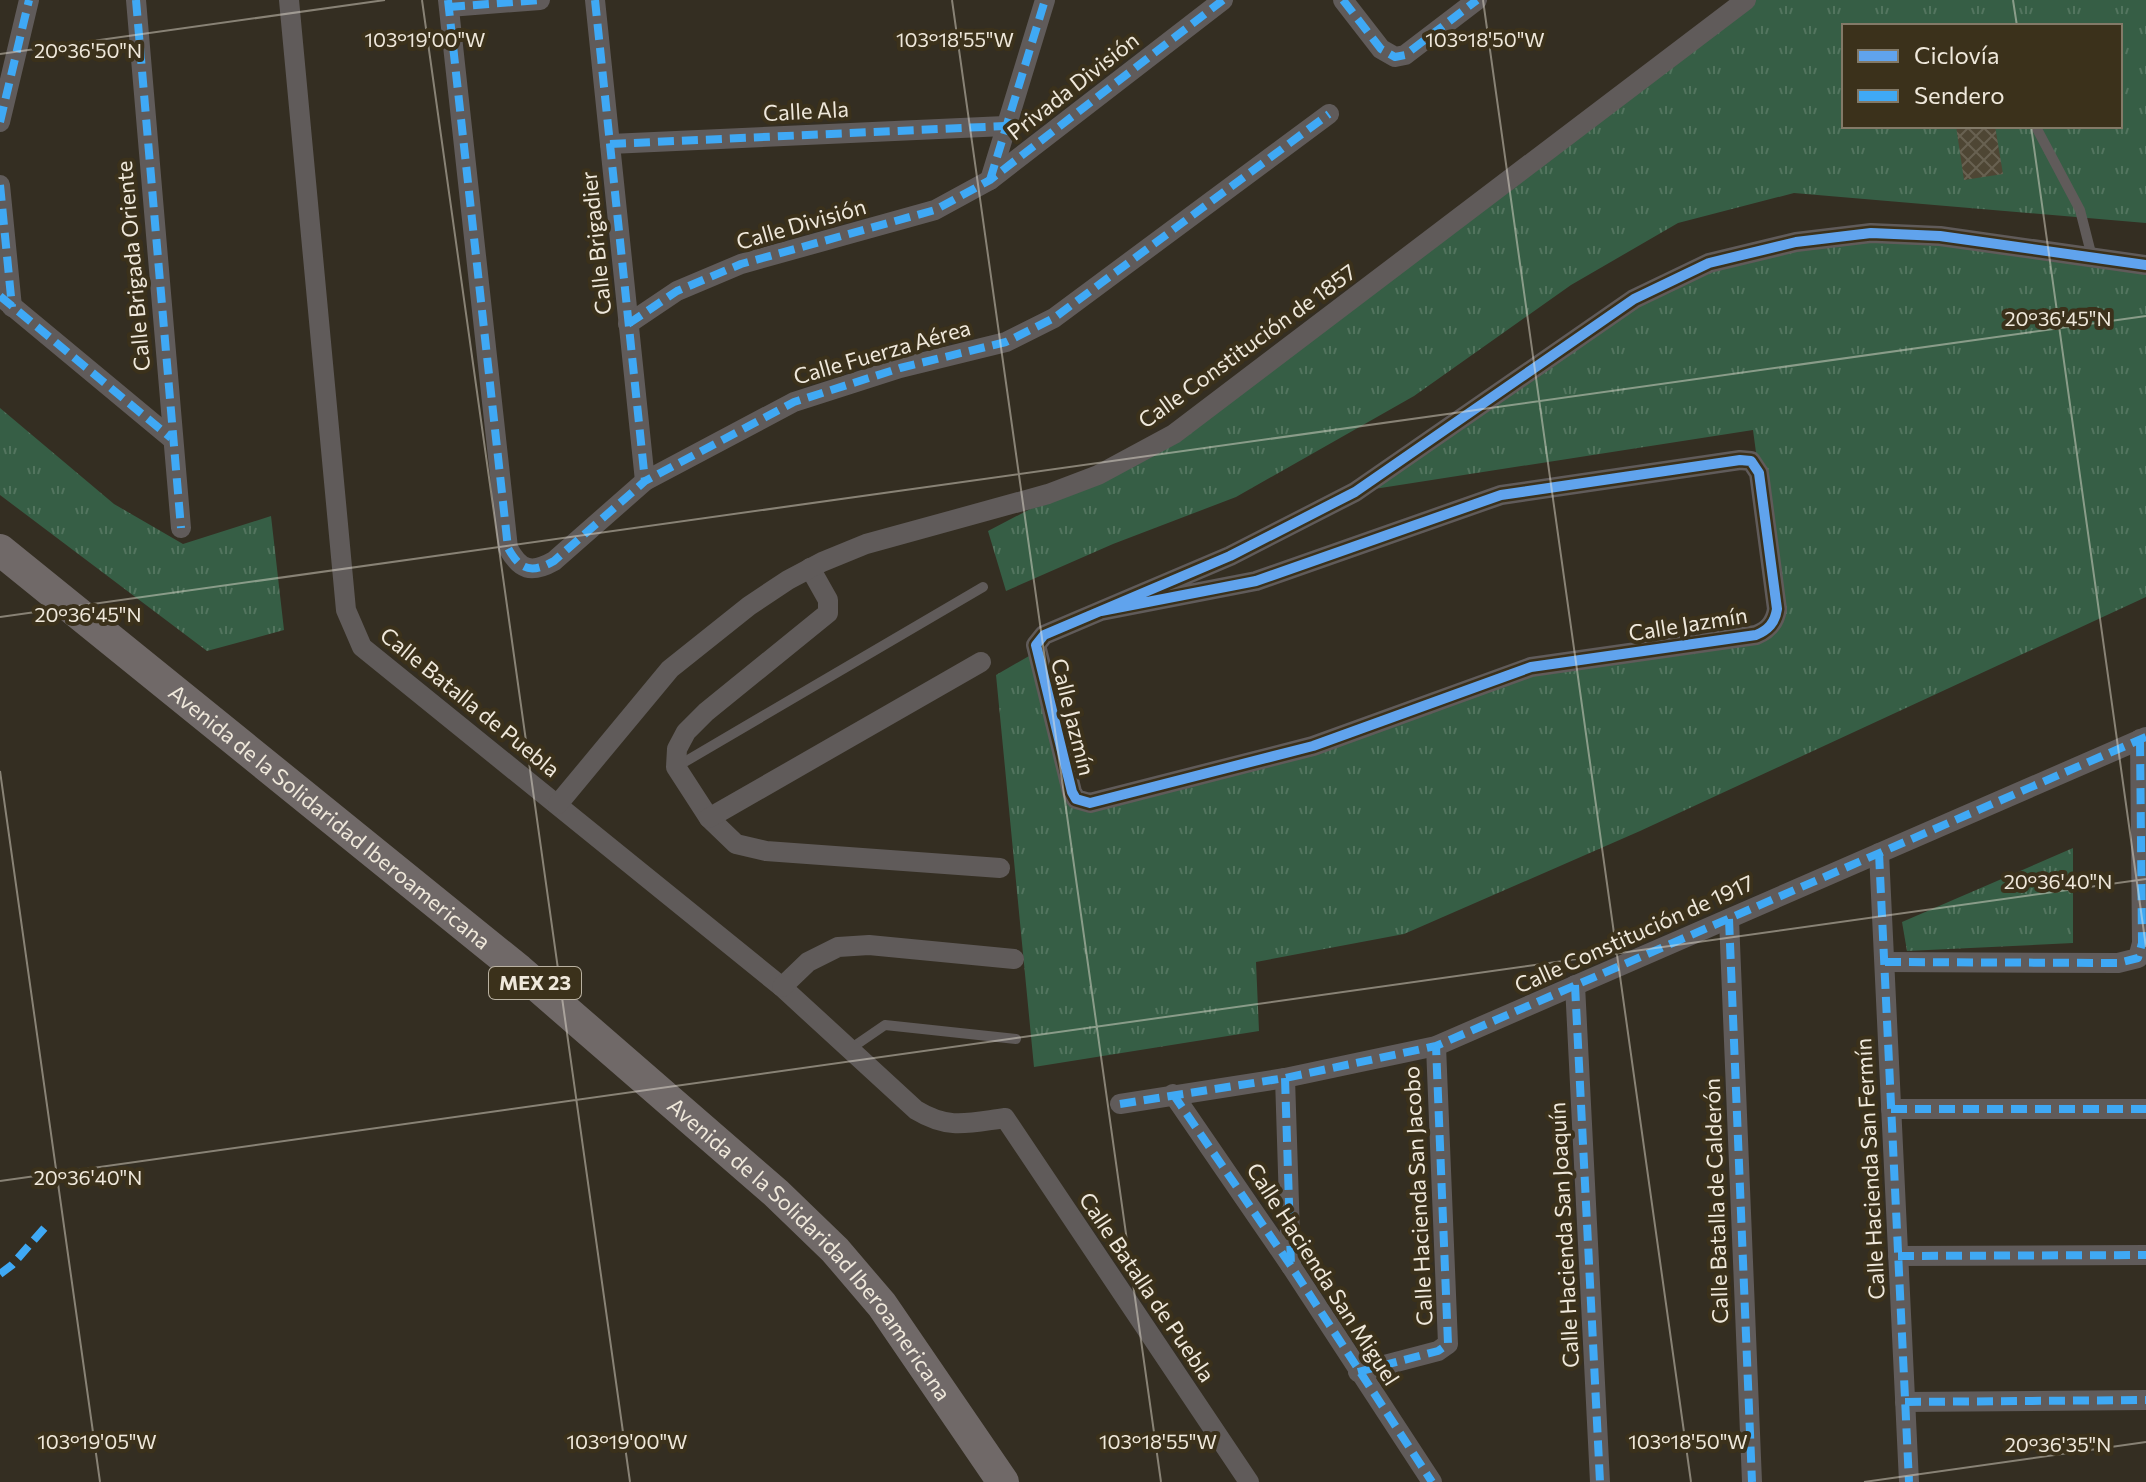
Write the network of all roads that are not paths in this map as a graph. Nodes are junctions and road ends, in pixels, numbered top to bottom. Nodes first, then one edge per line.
1 (136, 0) edge
2 (289, 0) edge
3 (540, 0) edge
4 (595, 0) edge
5 (1045, 0) edge
6 (1223, 0) edge
7 (1343, 0) edge
8 (1477, 0) edge
9 (1746, 0) edge
10 (26, 1) edge
11 (449, 4) edge
12 (1329, 114) dead end
13 (0, 122) edge
14 (1005, 126) junction
15 (2037, 129) dead end
16 (610, 144) junction
17 (990, 180) junction
18 (0, 185) edge
19 (2092, 257) junction
20 (2146, 265) edge
21 (6, 301) edge
22 (628, 324) junction
23 (171, 438) junction
24 (645, 481) junction
25 (181, 528) dead end
26 (0, 550) edge
27 (810, 568) junction
28 (983, 587) dead end
29 (1101, 611) junction
30 (981, 662) dead end
31 (2143, 738) edge
32 (676, 767) junction
33 (558, 804) junction
34 (709, 818) junction
35 (1879, 853) junction
36 (1000, 868) dead end
37 (1729, 919) junction
38 (1014, 959) dead end
39 (1885, 962) junction
40 (1575, 985) junction
41 (782, 987) junction
42 (1016, 1039) dead end
43 (1436, 1046) junction
44 (850, 1049) junction
45 (1285, 1078) junction
46 (1173, 1094) junction
47 (1120, 1104) dead end
48 (1891, 1109) junction
49 (2146, 1109) edge
50 (2146, 1255) edge
51 (1898, 1256) junction
52 (1291, 1266) junction
53 (1358, 1372) junction
54 (2146, 1400) edge
55 (1905, 1402) junction
56 (1003, 1482) edge
57 (1249, 1482) edge
58 (1432, 1482) edge
59 (1600, 1482) edge
60 (1752, 1482) edge
61 (1909, 1482) edge

1 - 23 street, Calle Brigada Oriente
2 - 33 street, Calle Batalla de Puebla
3 - 11 street
4 - 16 street, Calle Brigadier
5 - 14 street
6 - 17 street, Privada División
7 - 8 street
9 - 27 street, Calle Constitución de 1857
10 - 13 street
11 - 24 street, Calle Fuerza Aérea
12 - 24 street, Calle Fuerza Aérea
14 - 16 street, Calle Ala
14 - 17 street
15 - 19 lane
16 - 22 street, Calle Brigadier
17 - 22 street, Calle División
18 - 21 street
19 - 20 street, Calle Jazmín
19 - 29 street, Calle Jazmín
21 - 23 street
22 - 24 street, Calle Brigadier
23 - 25 street, Calle Brigada Oriente
26 - 56 highway, Avenida de la Solidaridad Iberoamericana / MEX 23
27 - 32 street
27 - 33 street, Calle Constitución de 1857
28 - 32 lane
29 - 29 street, Calle Jazmín
30 - 34 street
31 - 35 street, Calle Constitución de 1917
31 - 39 street
32 - 34 street
33 - 41 street, Calle Batalla de Puebla
34 - 36 street
35 - 37 street, Calle Constitución de 1917
35 - 39 street, Calle Hacienda San Fermín
37 - 40 street, Calle Constitución de 1917
37 - 60 street, Calle Batalla de Calderón
38 - 41 street
39 - 48 street, Calle Hacienda San Fermín
40 - 43 street, Calle Constitución de 1917
40 - 59 street, Calle Hacienda San Joaquín
41 - 44 street, Calle Batalla de Puebla
42 - 44 lane
43 - 45 street, Calle Constitución de 1917
43 - 53 street, Calle Hacienda San Jacobo
44 - 57 street, Calle Batalla de Puebla
45 - 46 street, Calle Constitución de 1917
45 - 52 street
46 - 47 street, Calle Constitución de 1917
46 - 52 street, Calle Hacienda San Miguel
48 - 49 street
48 - 51 street, Calle Hacienda San Fermín
50 - 51 street
51 - 55 street, Calle Hacienda San Fermín
52 - 53 street, Calle Hacienda San Miguel
53 - 58 street, Calle Hacienda San Miguel
54 - 55 street
55 - 61 street, Calle Hacienda San Fermín

